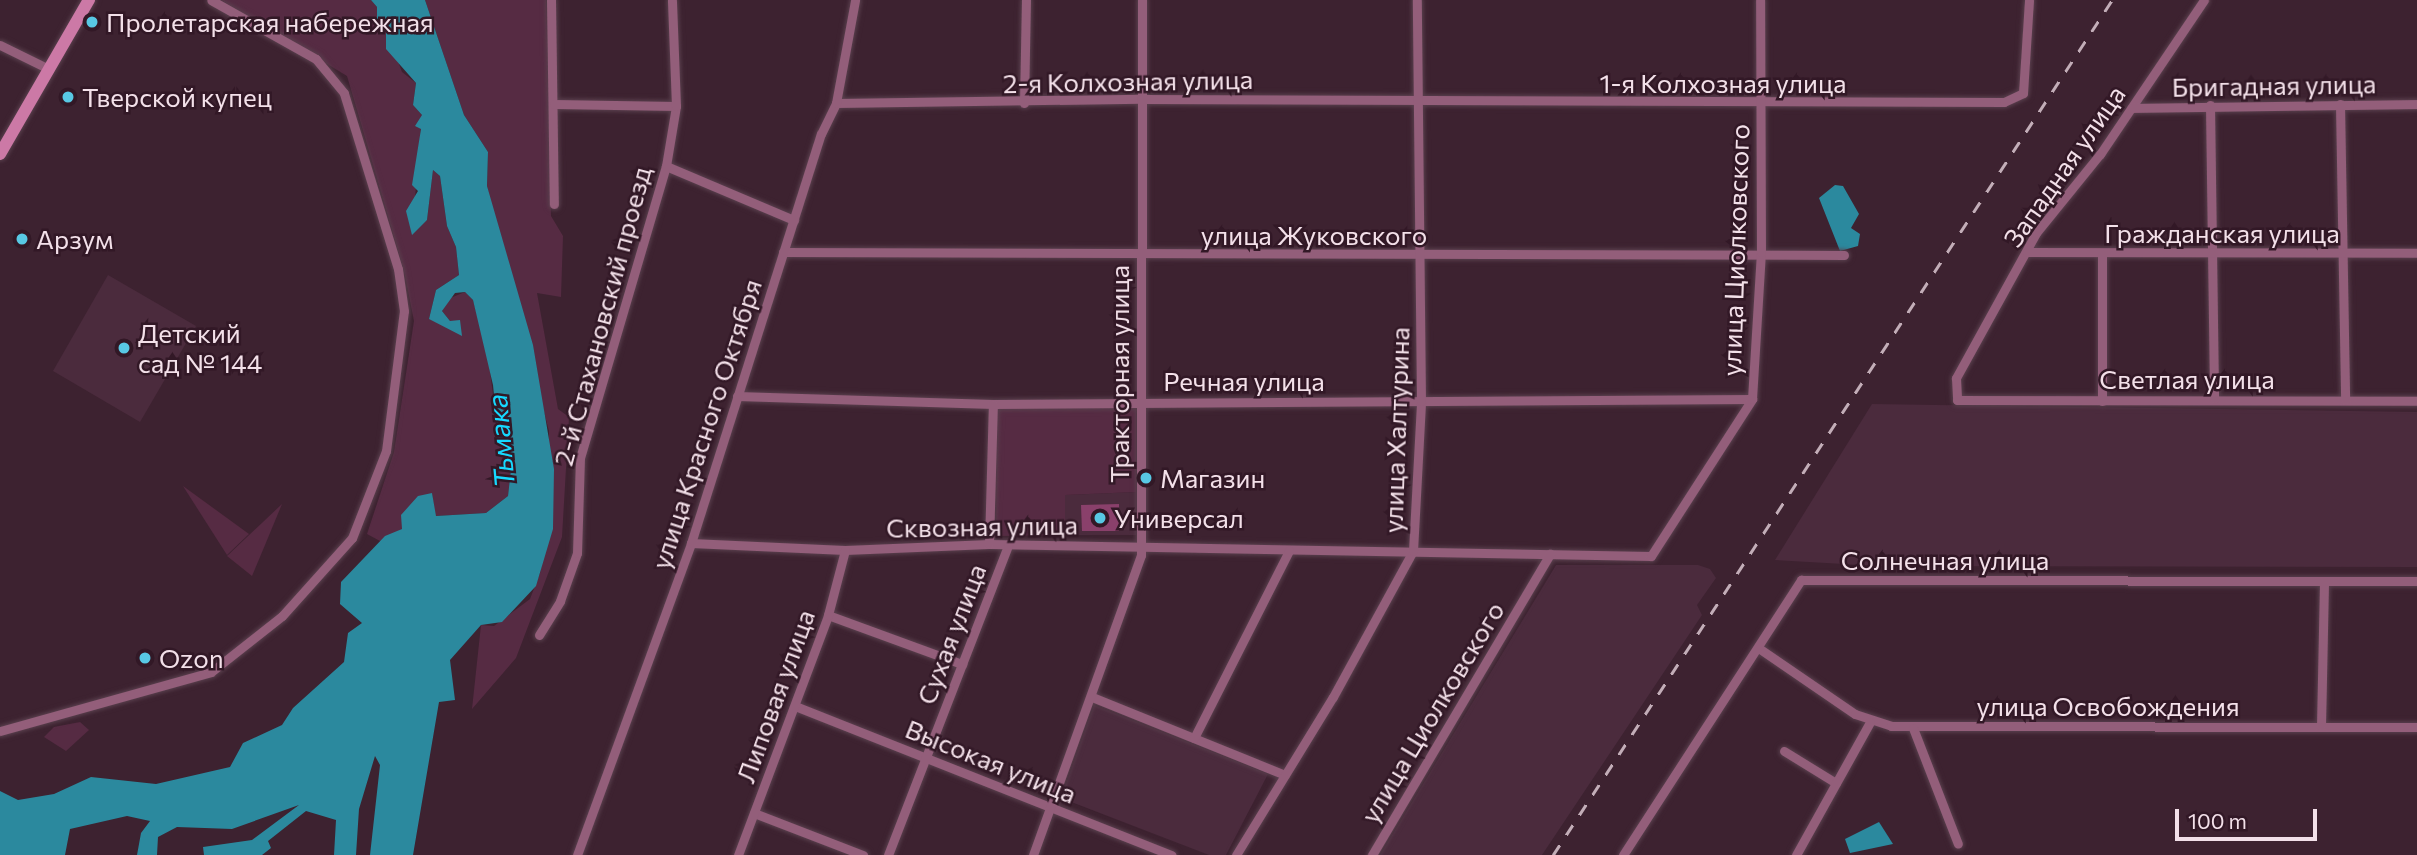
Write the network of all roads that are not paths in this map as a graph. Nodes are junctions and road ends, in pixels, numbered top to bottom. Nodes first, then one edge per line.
1 (89, 0) edge
2 (211, 0) edge
3 (551, 0) edge
4 (672, 0) edge
5 (855, 0) edge
6 (1026, 0) edge
7 (1142, 0) edge
8 (1417, 0) edge
9 (1760, 0) edge
10 (2029, 0) edge
11 (2204, 0) edge
12 (0, 45) edge
13 (49, 69) junction
14 (1141, 99) junction
15 (836, 103) junction
16 (1024, 103) junction
17 (554, 104) junction
18 (1422, 104) junction
19 (2340, 104) junction
20 (2417, 104) edge
21 (1760, 105) junction
22 (2210, 105) junction
23 (676, 106) junction
24 (2132, 108) junction
25 (0, 154) edge
26 (666, 166) junction
27 (554, 204) dead end
28 (794, 220) junction
29 (783, 252) junction
30 (1761, 252) junction
31 (2027, 252) junction
32 (2210, 253) junction
33 (2417, 253) edge
34 (2102, 254) junction
35 (1421, 256) junction
36 (1844, 256) dead end
37 (2341, 256) junction
38 (1140, 257) junction
39 (737, 396) junction
40 (1752, 399) junction
41 (2214, 399) junction
42 (1957, 400) joint
43 (2346, 400) junction
44 (1421, 401) junction
45 (2102, 401) junction
46 (2417, 401) edge
47 (1141, 402) junction
48 (993, 404) junction
49 (691, 543) junction
50 (989, 544) junction
51 (1008, 545) junction
52 (1141, 545) junction
53 (845, 550) junction
54 (1289, 551) junction
55 (1413, 551) junction
56 (1550, 554) junction
57 (1651, 556) joint
58 (2417, 581) edge
59 (2324, 582) junction
60 (828, 615) junction
61 (539, 635) dead end
62 (1760, 649) junction
63 (962, 664) junction
64 (1092, 697) junction
65 (795, 706) junction
66 (1870, 722) junction
67 (2321, 726) junction
68 (2417, 727) edge
69 (1913, 728) junction
70 (0, 731) edge
71 (1194, 738) junction
72 (1784, 751) dead end
73 (926, 758) junction
74 (1285, 775) junction
75 (1836, 783) junction
76 (1052, 807) junction
77 (754, 813) junction
78 (1958, 844) dead end
79 (577, 855) edge
80 (738, 855) edge
81 (863, 855) edge
82 (888, 855) edge
83 (1033, 855) edge
84 (1172, 855) edge
85 (1236, 855) edge
86 (1372, 855) edge
87 (1623, 855) edge
88 (1796, 855) edge

1 - 13 main road
2 - 70 street
3 - 17 street
4 - 23 street, 2-й Стахановский проезд
5 - 15 street, улица Красного Октября
6 - 16 street
7 - 14 street, Тракторная улица
8 - 18 street, улица Халтурина
9 - 21 street, улица Циолковского
10 - 21 street, 1-я Колхозная улица
11 - 24 street, Западная улица
12 - 13 street
13 - 25 main road
14 - 16 street, 2-я Колхозная улица
14 - 18 street, 2-я Колхозная улица
14 - 38 street, Тракторная улица
15 - 16 street, 2-я Колхозная улица
15 - 28 street, улица Красного Октября
17 - 23 street
17 - 27 street
18 - 21 street, 1-я Колхозная улица
18 - 35 street, улица Халтурина
19 - 20 street, Бригадная улица
19 - 22 street, Бригадная улица
19 - 37 street
21 - 30 street, улица Циолковского
22 - 24 street, Бригадная улица
22 - 32 street
23 - 26 street, 2-й Стахановский проезд
24 - 31 street, Западная улица
26 - 28 street
26 - 61 street, 2-й Стахановский проезд
28 - 29 street, улица Красного Октября
29 - 38 street, улица Жуковского
29 - 39 street, улица Красного Октября
30 - 35 street, улица Жуковского
30 - 36 street, улица Жуковского
30 - 40 street, улица Циолковского
31 - 34 street, Гражданская улица
31 - 42 street, Западная улица
32 - 34 street, Гражданская улица
32 - 37 street, Гражданская улица
32 - 41 street
33 - 37 street, Гражданская улица
34 - 45 street
35 - 38 street, улица Жуковского
35 - 44 street, улица Халтурина
37 - 43 street
38 - 47 street, Тракторная улица
39 - 48 street, Речная улица
39 - 49 street, улица Красного Октября
40 - 44 street, Речная улица
40 - 57 street, улица Циолковского
41 - 43 street, Светлая улица
41 - 45 street, Светлая улица
42 - 45 street, Светлая улица
43 - 46 street, Светлая улица
44 - 47 street, Речная улица
44 - 55 street, улица Халтурина
47 - 48 street, Речная улица
47 - 52 street, Тракторная улица
48 - 50 street, Сухая улица
49 - 53 street, Сквозная улица
49 - 79 street, улица Красного Октября
50 - 51 street, Сквозная улица
50 - 53 street, Сквозная улица
51 - 52 street, Сквозная улица
51 - 63 street, Сухая улица
52 - 54 street, Сквозная улица
52 - 64 street, Тракторная улица
53 - 60 street, Липовая улица
54 - 55 street, Сквозная улица
54 - 71 street
55 - 56 street, Сквозная улица
55 - 74 street, улица Халтурина
56 - 57 street, Сквозная улица
56 - 86 street, улица Циолковского
58 - 59 street, Солнечная улица
59 - 62 street, Солнечная улица
59 - 67 street
60 - 63 street
60 - 65 street, Липовая улица
62 - 66 street
62 - 87 street, Солнечная улица
63 - 73 street, Сухая улица
64 - 71 street
64 - 76 street, Тракторная улица
65 - 73 street, Высокая улица
65 - 77 street, Липовая улица
66 - 69 street, улица Освобождения
66 - 75 street
67 - 68 street, улица Освобождения
67 - 69 street, улица Освобождения
69 - 78 street
71 - 74 street
72 - 75 street
73 - 76 street, Высокая улица
73 - 82 street, Сухая улица
74 - 85 street, улица Халтурина
75 - 88 street
76 - 83 street, Тракторная улица
76 - 84 street, Высокая улица
77 - 80 street, Липовая улица
77 - 81 street

